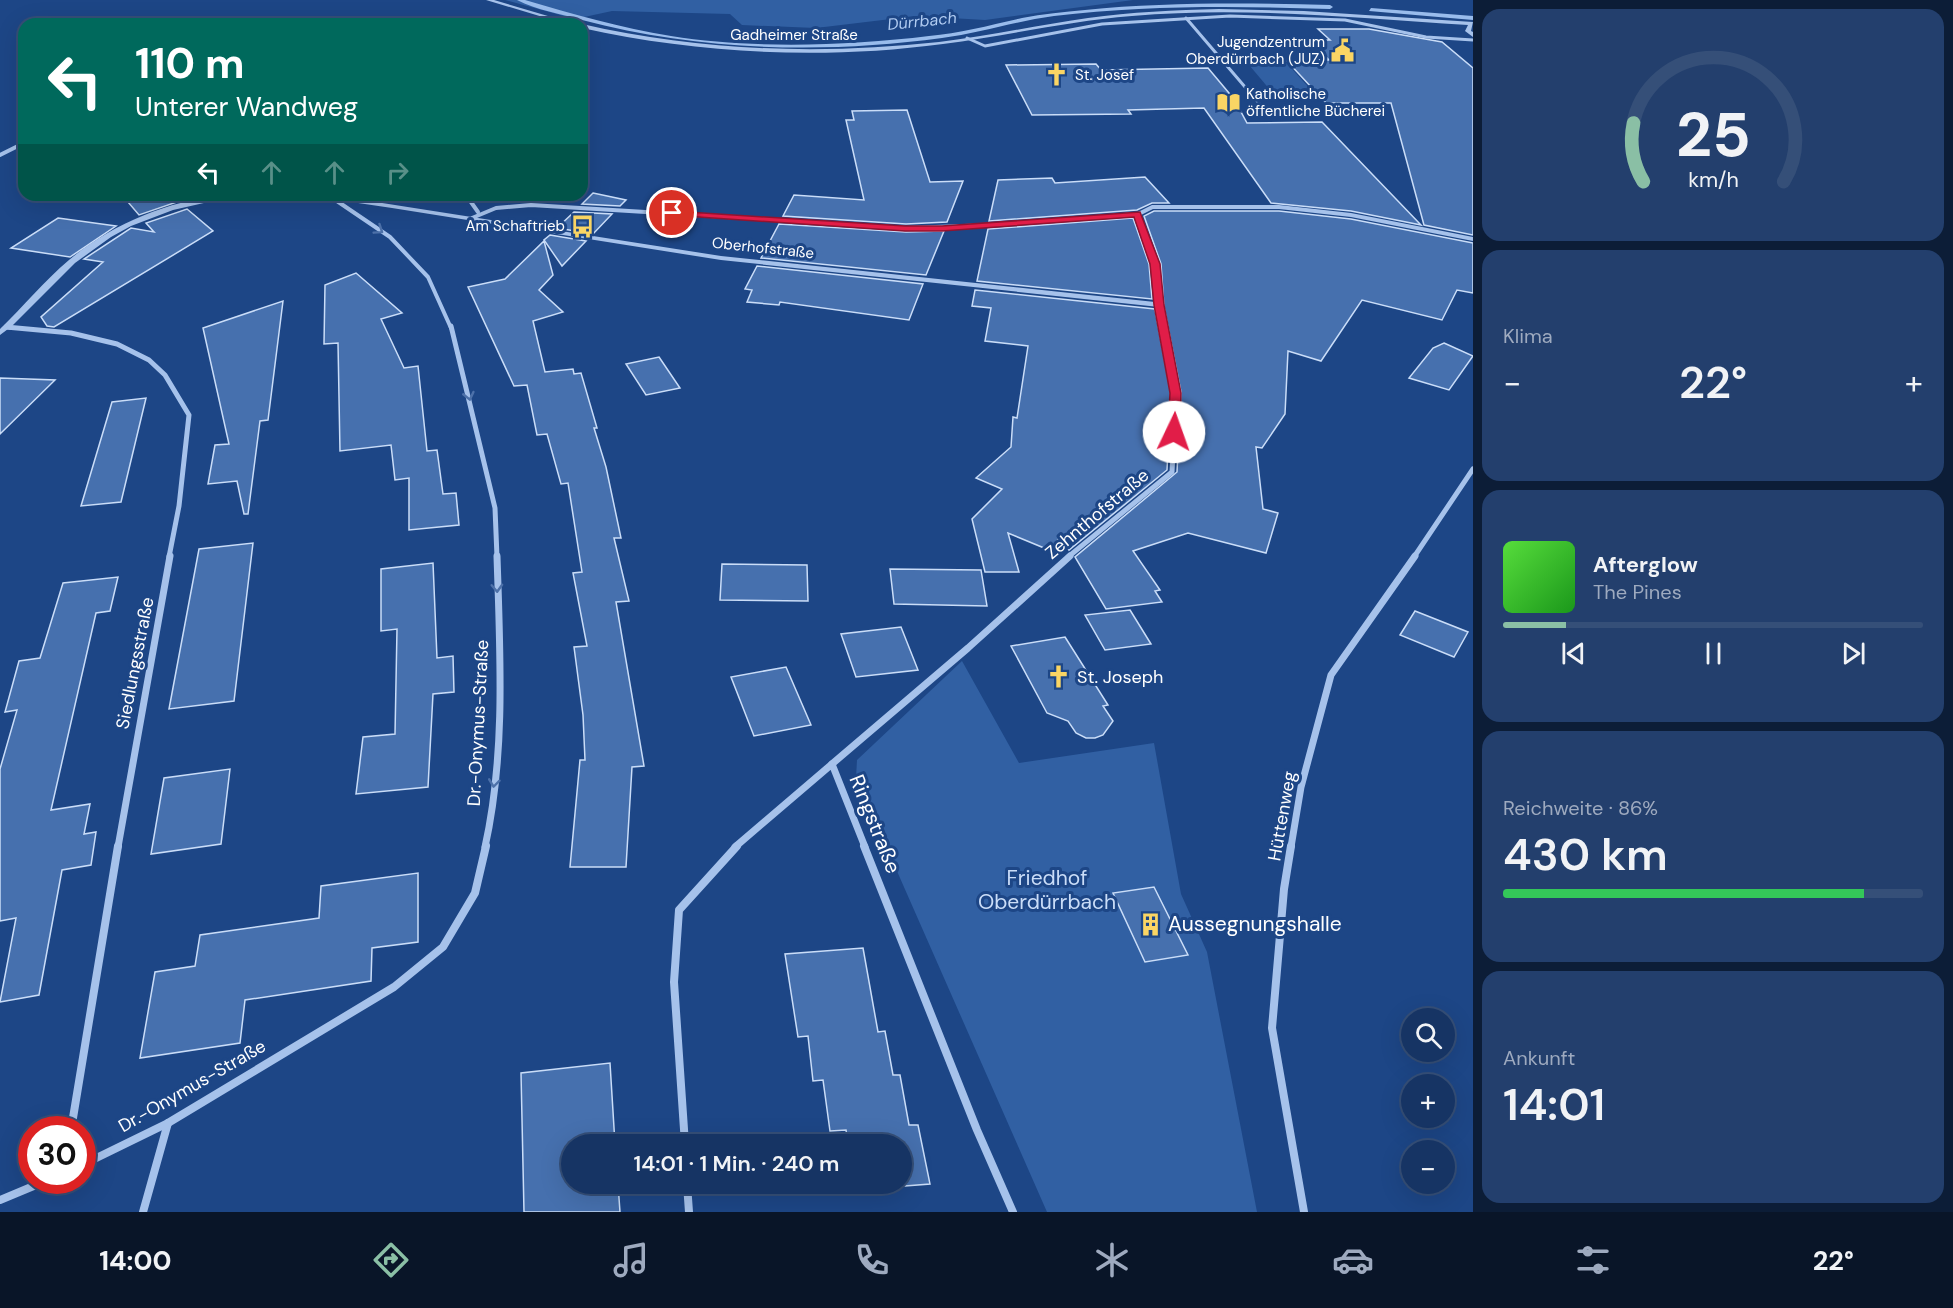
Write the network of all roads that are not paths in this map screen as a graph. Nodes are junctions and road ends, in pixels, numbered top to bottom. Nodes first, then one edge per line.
1 (489, 0) edge
2 (551, 18) edge
3 (1186, 18) junction
4 (1472, 24) edge
5 (588, 28) edge
6 (1471, 32) edge
7 (967, 38) junction
8 (1473, 40) edge
9 (1263, 108) dead end
10 (18, 146) edge
11 (0, 154) edge
12 (194, 201) edge
13 (337, 201) edge
14 (363, 201) edge
15 (469, 201) edge
16 (1137, 214) junction
17 (475, 215) junction
18 (1473, 239) edge
19 (1159, 305) junction
20 (3, 330) edge
21 (1473, 469) edge
22 (832, 764) junction
23 (73, 1116) edge
24 (168, 1123) junction
25 (684, 1134) edge
26 (96, 1158) edge
27 (18, 1192) edge
28 (688, 1194) edge
29 (0, 1200) edge
30 (143, 1212) edge
31 (689, 1212) edge
32 (1013, 1212) edge
33 (1304, 1212) edge

1 - 2 street
3 - 7 street
3 - 8 street
3 - 9 street
4 - 6 street
4 - 7 street, Gadheimer Straße
5 - 7 street, Gadheimer Straße
10 - 11 street
12 - 20 street
13 -> 24 street, Dr.-Onymus-Straße
14 - 17 street, Oberhofstraße
15 - 17 street
16 - 17 street
16 - 18 street
16 - 19 street, Zehnthofstraße
17 - 19 street, Oberhofstraße
19 - 22 street, Zehnthofstraße
20 - 23 street, Siedlungsstraße
21 - 33 street, Hüttenweg
22 - 25 street, Ringstraße
22 - 32 street, Ringstraße
24 - 26 street, Dr.-Onymus-Straße
24 - 30 street
27 - 29 street
28 - 31 street

